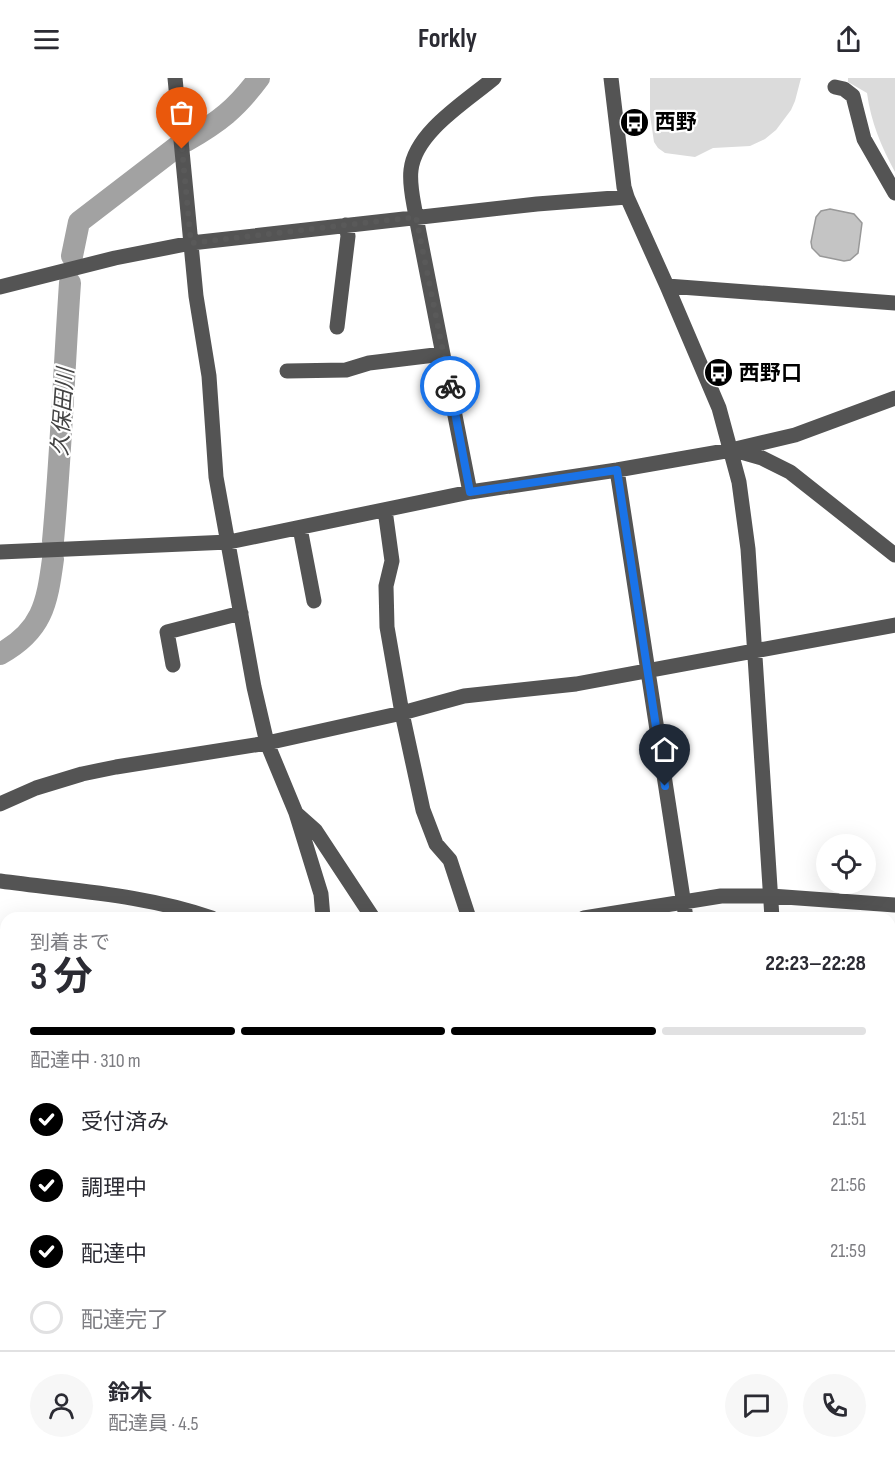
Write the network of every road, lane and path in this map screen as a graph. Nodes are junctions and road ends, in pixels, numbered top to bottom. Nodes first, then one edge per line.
1 (175, 78) edge
2 (494, 78) edge
3 (611, 78) edge
4 (836, 87) dead end
5 (625, 192) junction
6 (895, 193) edge
7 (416, 217) junction
8 (346, 225) junction
9 (191, 243) junction
10 (667, 286) junction
11 (0, 287) edge
12 (895, 303) edge
13 (337, 327) dead end
14 (443, 354) junction
15 (287, 371) dead end
16 (895, 398) edge
17 (731, 450) junction
18 (617, 470) junction
19 (470, 492) junction
20 (385, 510) junction
21 (300, 528) junction
22 (229, 542) junction
23 (0, 552) edge
24 (895, 555) edge
25 (314, 601) dead end
26 (241, 613) junction
27 (895, 625) edge
28 (754, 651) junction
29 (173, 665) dead end
30 (647, 670) junction
31 (402, 713) junction
32 (267, 743) junction
33 (0, 804) edge
34 (296, 813) junction
35 (0, 881) edge
36 (771, 896) junction
37 (683, 902) junction
38 (895, 905) edge
39 (195, 912) edge
40 (322, 912) edge
41 (369, 912) edge
42 (467, 912) edge
43 (621, 912) edge
44 (685, 912) edge
45 (772, 912) edge

1 - 9 street
2 - 7 street
3 - 5 street
4 - 6 street
5 - 7 street
5 - 10 street
7 - 8 street
7 - 14 street
8 - 9 street
8 - 13 street
9 - 11 street
9 - 22 street
10 - 12 street
10 - 17 street
14 - 15 street
14 - 19 street
16 - 17 street
17 - 18 street
17 - 24 street
17 - 28 street
18 - 19 street
18 - 30 street
19 - 20 street
20 - 21 street
20 - 31 street
21 - 22 street
21 - 25 street
22 - 23 street
22 - 26 street
26 - 29 street
26 - 32 street
27 - 28 street
28 - 30 street
28 - 36 street
30 - 31 street
30 - 37 street
31 - 32 street
31 - 42 street
32 - 33 street
32 - 34 street
34 - 40 street
34 - 41 street
35 - 39 street
36 - 37 street
36 - 38 street
36 - 45 street
37 - 43 street
37 - 44 street

